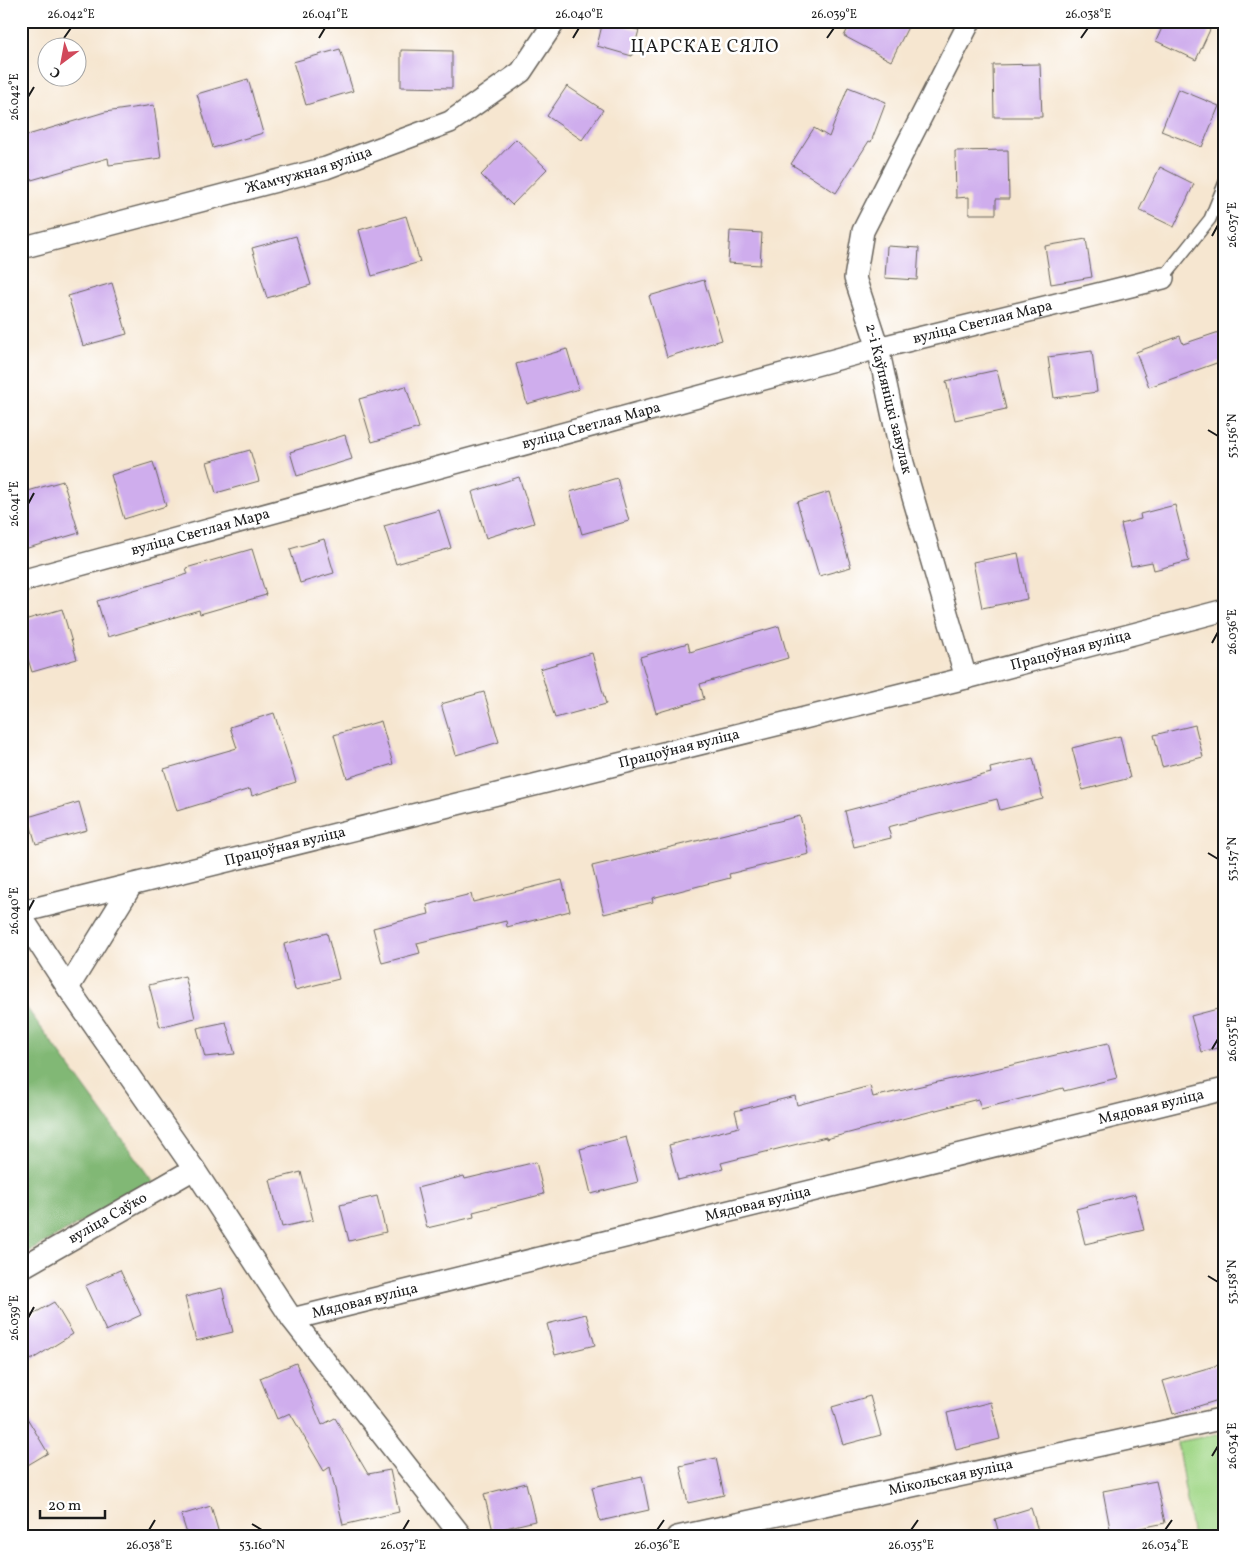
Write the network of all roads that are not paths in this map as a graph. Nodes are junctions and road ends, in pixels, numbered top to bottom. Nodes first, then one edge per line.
1 (555, 21) edge
2 (970, 21) edge
3 (1225, 182) edge
4 (21, 248) edge
5 (1163, 278) joint
6 (878, 348) junction
7 (21, 581) edge
8 (1225, 610) edge
9 (966, 678) junction
10 (131, 886) junction
11 (21, 914) edge
12 (68, 988) junction
13 (1225, 1089) edge
14 (194, 1169) junction
15 (21, 1268) edge
16 (292, 1319) junction
17 (1225, 1418) edge
18 (462, 1537) edge
19 (677, 1537) edge

1 - 4 street, Жамчужная вуліца
2 - 6 street, 2-і Каўпяніцкі завулак
3 - 5 lane
5 - 6 street, вуліца Светлая Мара
6 - 7 street, вуліца Светлая Мара
6 - 9 street, 2-і Каўпяніцкі завулак
8 - 9 street, Працоўная вуліца
9 - 10 street, Працоўная вуліца
10 - 11 street, Працоўная вуліца
10 - 12 street
11 - 12 street
12 - 14 street
13 - 16 street, Мядовая вуліца
14 - 15 street, вуліца Саўко
14 - 16 street
16 - 18 street
17 - 19 street, Мікольская вуліца

